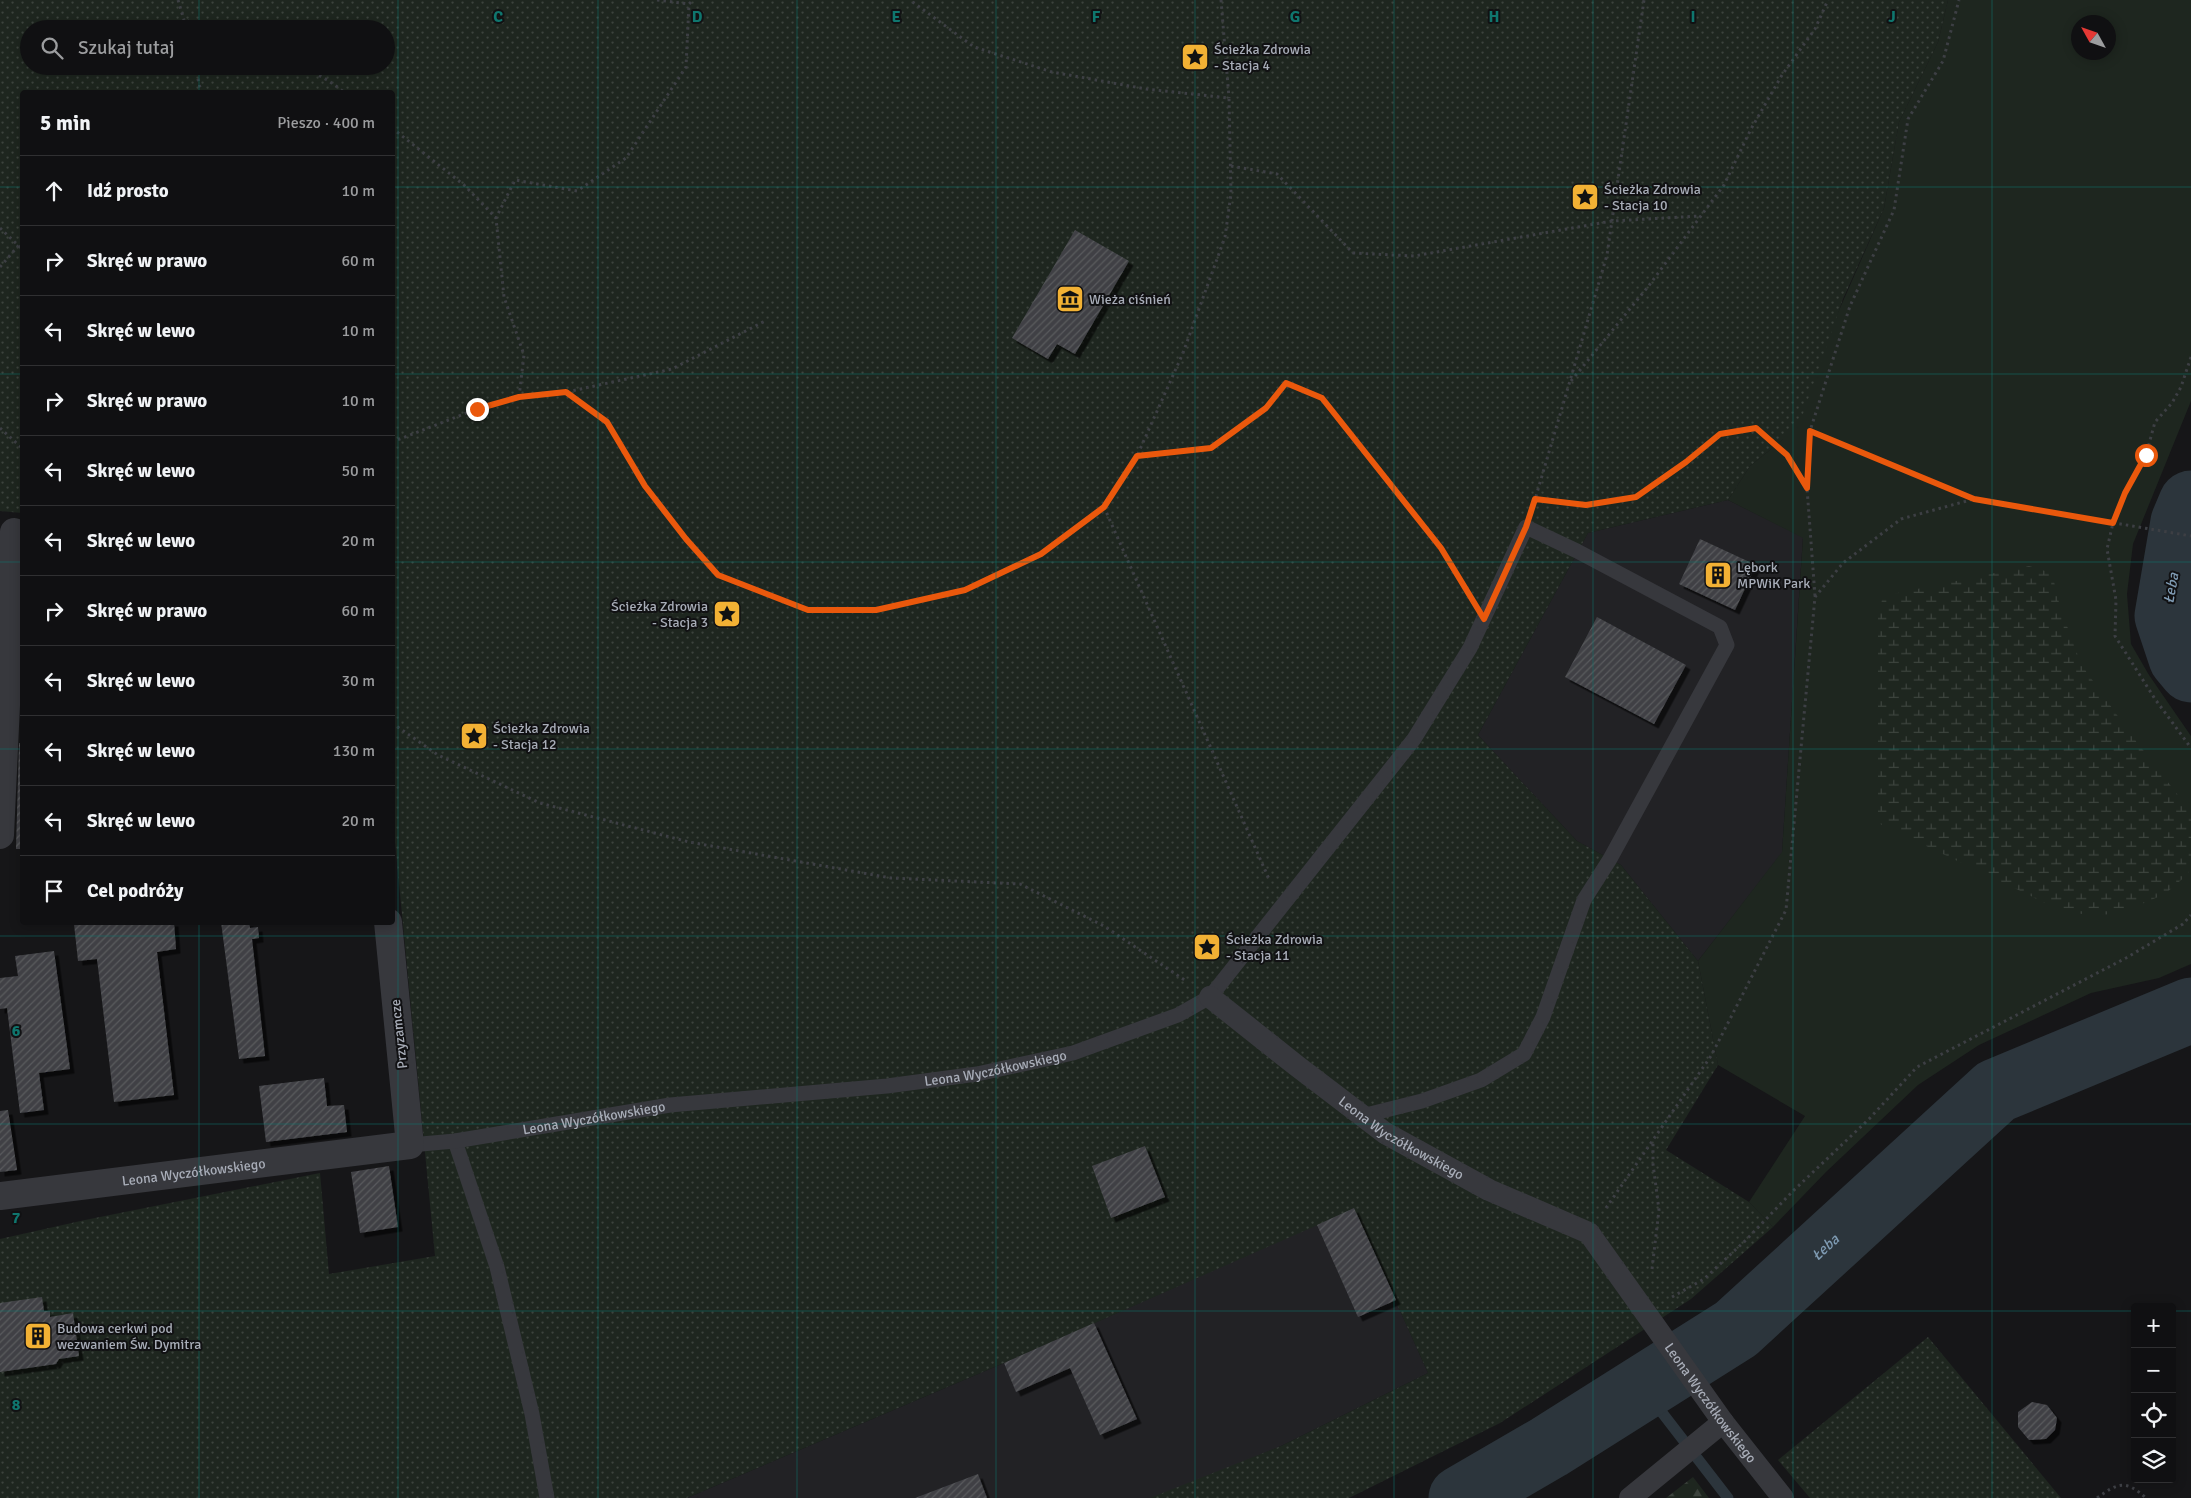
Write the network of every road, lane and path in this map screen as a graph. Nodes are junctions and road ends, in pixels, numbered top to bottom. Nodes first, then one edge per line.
1 (178, 0) edge
2 (657, 0) edge
3 (694, 0) edge
4 (910, 0) edge
5 (1221, 0) edge
6 (1644, 0) edge
7 (1828, 0) edge
8 (1959, 0) edge
9 (689, 4) junction
10 (184, 20) edge
11 (197, 75) edge
12 (318, 75) edge
13 (201, 90) edge
14 (341, 90) edge
15 (1229, 98) junction
16 (395, 130) edge
17 (1231, 166) junction
18 (1700, 216) junction
19 (496, 218) junction
20 (1612, 221) junction
21 (0, 228) edge
22 (18, 245) joint
23 (0, 267) edge
24 (767, 320) dead end
25 (2191, 357) edge
26 (1569, 383) junction
27 (566, 392) junction
28 (519, 397) junction
29 (0, 428) edge
30 (1810, 431) junction
31 (395, 441) edge
32 (20, 446) edge
33 (1137, 456) junction
34 (1807, 488) junction
35 (1535, 499) junction
36 (1974, 499) junction
37 (1104, 507) junction
38 (2113, 523) junction
39 (1526, 527) junction
40 (12, 532) edge
41 (2191, 536) edge
42 (1815, 597) junction
43 (1484, 619) junction
44 (395, 725) edge
45 (2191, 748) edge
46 (0, 835) edge
47 (1281, 907) junction
48 (2191, 915) edge
49 (388, 925) edge
50 (1210, 997) junction
51 (1362, 1116) junction
52 (1653, 1140) junction
53 (455, 1141) junction
54 (410, 1145) junction
55 (0, 1196) edge
56 (1589, 1233) junction
57 (1645, 1312) junction
58 (1723, 1422) junction
59 (547, 1498) edge
60 (1630, 1498) edge
61 (1783, 1498) edge
62 (2097, 1498) edge
63 (2146, 1498) edge

1 - 10 path
2 - 9 path
3 - 9 path
4 - 15 path
5 - 15 path
6 - 20 path
7 - 18 path
8 - 30 path
9 - 19 path
11 - 13 path
12 - 14 path
15 - 17 path
16 - 19 path
17 - 20 path
17 - 33 path
18 - 20 path
18 - 26 path
19 - 28 path
20 - 26 path
21 - 22 path
22 - 23 path
24 - 27 path
25 - 38 path
26 - 35 path
27 - 28 path
27 - 37 path
28 - 31 path
29 - 32 path
30 - 34 path
30 - 36 path
33 - 37 path
33 - 43 path
34 - 35 path
34 - 42 path
35 - 39 path
36 - 38 path
36 - 42 path
37 - 47 path
38 - 41 path
38 - 45 path
39 - 43 lane
39 - 51 lane
40 - 46 street
42 - 52 path
43 - 47 lane
44 - 50 path
47 - 50 lane
48 - 57 path
49 - 54 street, Przyzamcze
50 - 51 street, Leona Wyczółkowskiego
50 - 53 lane, Leona Wyczółkowskiego
51 - 56 street, Leona Wyczółkowskiego
52 - 56 path
52 - 57 path
53 - 54 lane, Leona Wyczółkowskiego
53 - 59 lane
54 - 55 street, Leona Wyczółkowskiego
56 - 57 street, Leona Wyczółkowskiego
57 - 58 street, Leona Wyczółkowskiego
58 - 60 street
58 - 61 street, Leona Wyczółkowskiego
62 - 63 path

